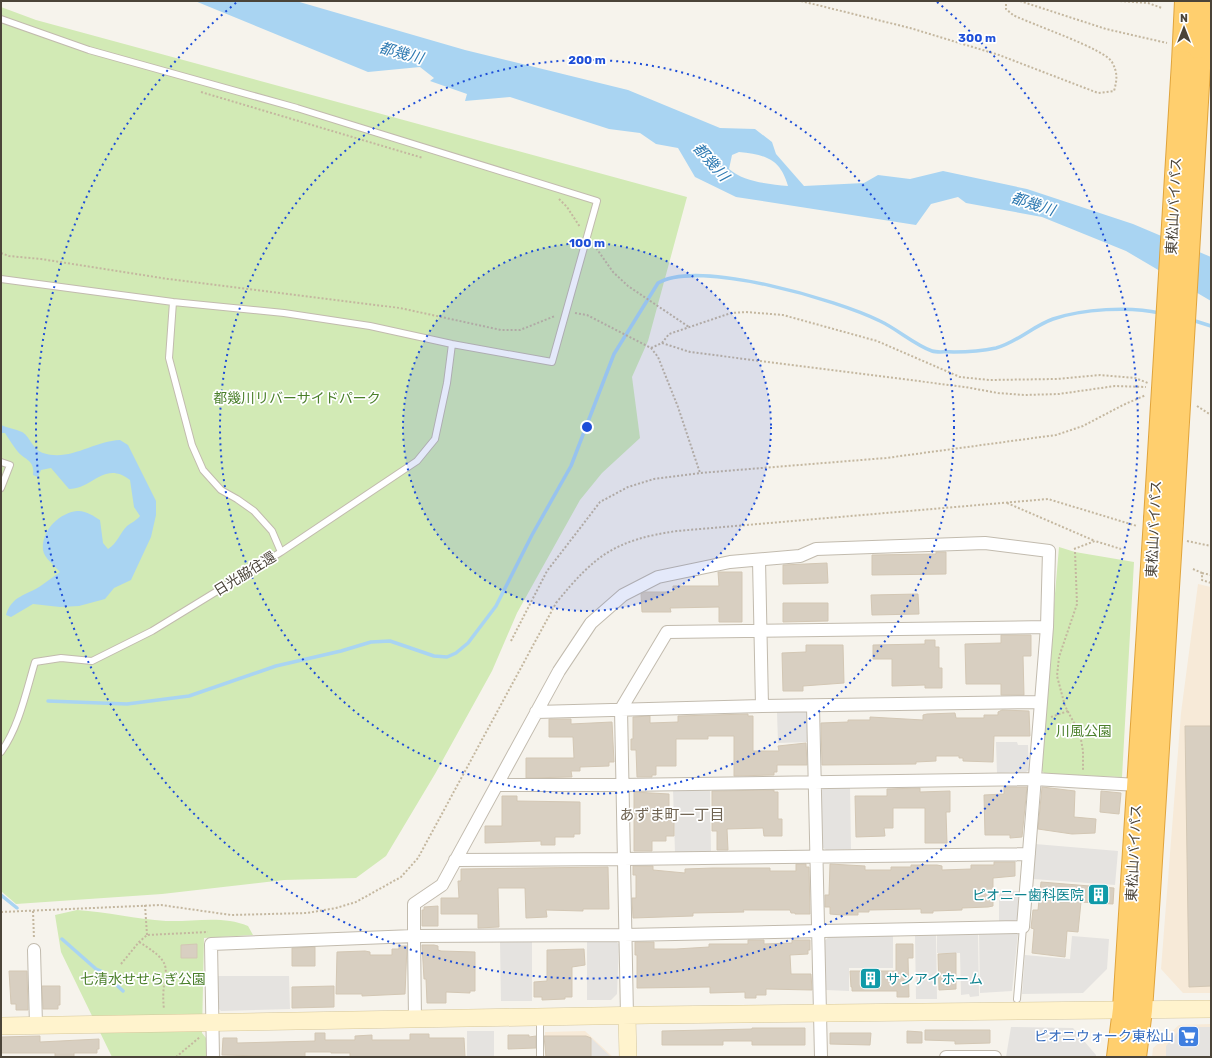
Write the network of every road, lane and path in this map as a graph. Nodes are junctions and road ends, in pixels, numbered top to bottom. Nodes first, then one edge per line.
1 (801, 1) edge
2 (1006, 1) edge
3 (1020, 1) edge
4 (1120, 1) edge
5 (1186, 1) edge
6 (1203, 1) edge
7 (1148, 2) edge
8 (1162, 8) dead end
9 (1, 19) edge
10 (1170, 44) dead end
11 (1191, 65) junction
12 (197, 91) dead end
13 (426, 159) dead end
14 (557, 197) dead end
15 (583, 230) dead end
16 (591, 242) dead end
17 (1, 253) edge
18 (1, 279) edge
19 (174, 302) junction
20 (571, 314) dead end
21 (557, 315) dead end
22 (689, 327) junction
23 (662, 343) junction
24 (452, 344) junction
25 (651, 348) junction
26 (1149, 393) dead end
27 (1194, 405) dead end
28 (1211, 415) edge
29 (1, 462) edge
30 (700, 473) junction
31 (1, 488) edge
32 (1006, 503) junction
33 (1155, 523) junction
34 (1094, 541) junction
35 (1186, 541) dead end
36 (1211, 546) edge
37 (1074, 548) dead end
38 (1121, 549) dead end
39 (281, 552) junction
40 (1075, 552) dead end
41 (759, 560) junction
42 (1193, 569) dead end
43 (1202, 573) junction
44 (1211, 575) edge
45 (1211, 583) edge
46 (1047, 627) junction
47 (760, 631) junction
48 (511, 641) dead end
49 (1041, 702) junction
50 (762, 706) junction
51 (813, 706) junction
52 (621, 709) junction
53 (1068, 711) junction
54 (536, 712) junction
55 (1039, 717) junction
56 (1, 752) edge
57 (1034, 779) junction
58 (1082, 782) junction
59 (815, 783) junction
60 (496, 784) junction
61 (621, 785) junction
62 (1138, 785) junction
63 (1029, 854) junction
64 (816, 857) junction
65 (455, 860) junction
66 (623, 860) junction
67 (145, 905) junction
68 (33, 911) junction
69 (1, 912) edge
70 (1023, 927) junction
71 (210, 931) dead end
72 (818, 931) junction
73 (148, 935) junction
74 (624, 935) junction
75 (414, 936) junction
76 (139, 942) junction
77 (34, 950) joint
78 (121, 964) dead end
79 (1017, 999) dead end
80 (1211, 1009) edge
81 (1132, 1010) junction
82 (820, 1013) junction
83 (164, 1014) dead end
84 (627, 1016) junction
85 (540, 1017) junction
86 (415, 1019) junction
87 (212, 1022) junction
88 (36, 1025) junction
89 (1, 1026) edge
90 (201, 1036) dead end
91 (176, 1057) edge
92 (213, 1057) edge
93 (540, 1057) edge
94 (628, 1057) edge
95 (821, 1057) edge
96 (946, 1057) edge
97 (996, 1057) edge
98 (1118, 1057) edge
99 (1135, 1057) edge

1 - 2 path
3 - 10 path
4 - 7 path
5 - 11 highway, 東松山バイパス
6 - 11 highway, 東松山バイパス
7 - 8 path
9 - 24 lane
11 - 33 highway, 東松山バイパス, bridge
12 - 13 path
14 - 15 path
16 - 22 path
17 - 21 path
18 - 19 lane
19 - 24 lane
19 - 39 lane
20 - 25 path
22 - 23 path
22 - 23 path
23 - 25 path
24 - 39 lane, 日光脇往還
25 - 30 path
26 - 30 path
27 - 28 path
29 - 31 lane
30 - 48 path
32 - 33 path
32 - 34 path
32 - 67 path
33 - 62 highway, 東松山バイパス
33 - 81 highway, 東松山バイパス
34 - 37 path
34 - 38 path
35 - 36 path
39 - 56 lane, 日光脇往還
40 - 53 path
41 - 46 street
41 - 47 street
41 - 54 street
42 - 43 path
43 - 44 path
43 - 45 path
46 - 47 street
46 - 49 street
47 - 50 street
47 - 52 street
49 - 51 street
49 - 55 street
50 - 51 street
50 - 52 street
51 - 59 street
52 - 54 street
52 - 61 street
53 - 55 path
53 - 58 path
54 - 60 street
55 - 57 street
57 - 58 street
57 - 59 street
57 - 63 street
58 - 62 street
59 - 61 street
59 - 64 street
60 - 61 street
60 - 65 street
61 - 66 street
62 - 81 highway, 東松山バイパス
63 - 64 street
63 - 70 street
64 - 66 street
64 - 72 street
65 - 66 street
65 - 75 street
66 - 74 street
67 - 68 path
67 - 73 path
68 - 69 path
68 - 77 path
70 - 72 street
70 - 79 lane
71 - 73 path
72 - 74 street
72 - 82 street
73 - 76 path
74 - 75 street
74 - 84 street
75 - 86 street
75 - 87 street
76 - 78 path
76 - 83 path
77 - 88 street
80 - 81 street
81 - 82 street
81 - 98 highway, 東松山バイパス
81 - 99 highway, 東松山バイパス
82 - 84 street
82 - 95 street
84 - 85 street
84 - 94 street
85 - 86 street
85 - 93 lane
86 - 87 street
87 - 88 street
87 - 92 street
88 - 89 street
90 - 91 path
96 - 97 street

